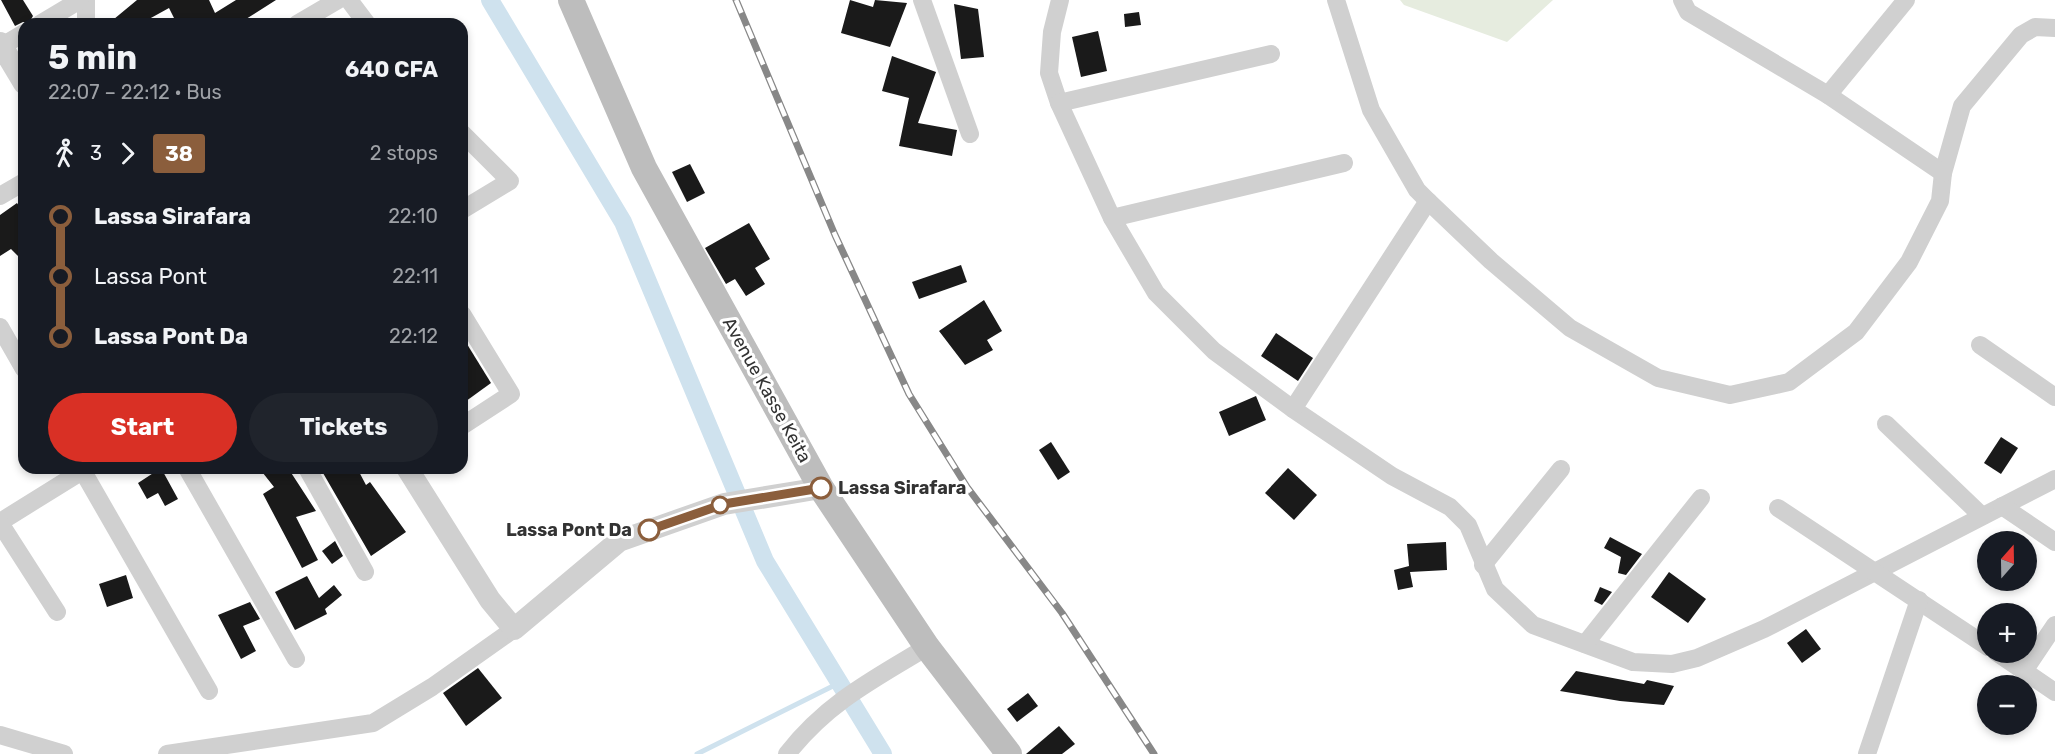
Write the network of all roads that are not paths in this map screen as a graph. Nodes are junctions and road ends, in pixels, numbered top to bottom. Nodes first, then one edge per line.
1 (80, 0) edge
2 (86, 0) edge
3 (338, 0) edge
4 (349, 0) edge
5 (571, 0) edge
6 (922, 0) edge
7 (1060, 0) edge
8 (1336, 0) edge
9 (1682, 0) edge
10 (1906, 0) edge
11 (50, 18) edge
12 (86, 18) edge
13 (307, 18) edge
14 (362, 18) edge
15 (2055, 28) edge
16 (18, 36) edge
17 (1, 45) edge
18 (1271, 54) dead end
19 (18, 73) edge
20 (1828, 95) junction
21 (1059, 103) junction
22 (970, 134) dead end
23 (468, 140) edge
24 (1344, 163) dead end
25 (1943, 173) junction
26 (18, 187) edge
27 (0, 196) edge
28 (1428, 201) junction
29 (468, 206) edge
30 (1112, 218) junction
31 (468, 324) edge
32 (0, 327) edge
33 (1980, 345) dead end
34 (18, 358) edge
35 (2055, 397) edge
36 (1293, 409) junction
37 (468, 422) edge
38 (1886, 424) dead end
39 (1561, 468) dead end
40 (75, 474) edge
41 (86, 474) edge
42 (190, 474) edge
43 (310, 474) edge
44 (411, 474) edge
45 (2055, 478) edge
46 (821, 488) junction
47 (1701, 498) dead end
48 (2002, 506) junction
49 (1778, 507) dead end
50 (1982, 516) junction
51 (0, 523) edge
52 (2055, 542) edge
53 (1483, 565) junction
54 (1876, 571) junction
55 (365, 572) dead end
56 (1919, 600) junction
57 (57, 612) dead end
58 (2055, 626) edge
59 (514, 630) junction
60 (1977, 639) edge
61 (1585, 644) junction
62 (927, 647) junction
63 (296, 659) dead end
64 (2012, 663) edge
65 (2024, 671) junction
66 (209, 691) dead end
67 (2055, 692) edge
68 (0, 735) edge
69 (64, 754) edge
70 (168, 754) edge
71 (787, 754) edge
72 (1010, 754) edge
73 (1867, 754) edge

1 - 11 street
2 - 12 street
3 - 13 street
4 - 14 street
5 - 46 main road, Avenue Kasse Keita
6 - 22 street
7 - 21 street
8 - 28 street
9 - 20 street
10 - 20 street
15 - 25 street
16 - 17 street
17 - 19 street
18 - 21 street
20 - 25 street
21 - 30 street
23 - 29 street
24 - 30 street
25 - 28 street
26 - 27 street
28 - 36 street
30 - 36 street
31 - 37 street
32 - 34 street
33 - 35 street
36 - 53 street
38 - 50 street
39 - 53 street
40 - 51 street
41 - 66 street
42 - 63 street
43 - 55 street
44 - 59 street
45 - 48 street
46 - 59 street
46 - 62 main road, Avenue Kasse Keita
47 - 61 street
48 - 50 street
48 - 52 street
49 - 54 street
50 - 54 street
51 - 57 street
53 - 61 street
54 - 56 street
54 - 61 street
56 - 60 street
56 - 73 street
58 - 65 street
59 - 70 street
62 - 71 street
62 - 72 main road, Avenue Kasse Keita
64 - 65 street
65 - 67 street
68 - 69 street

